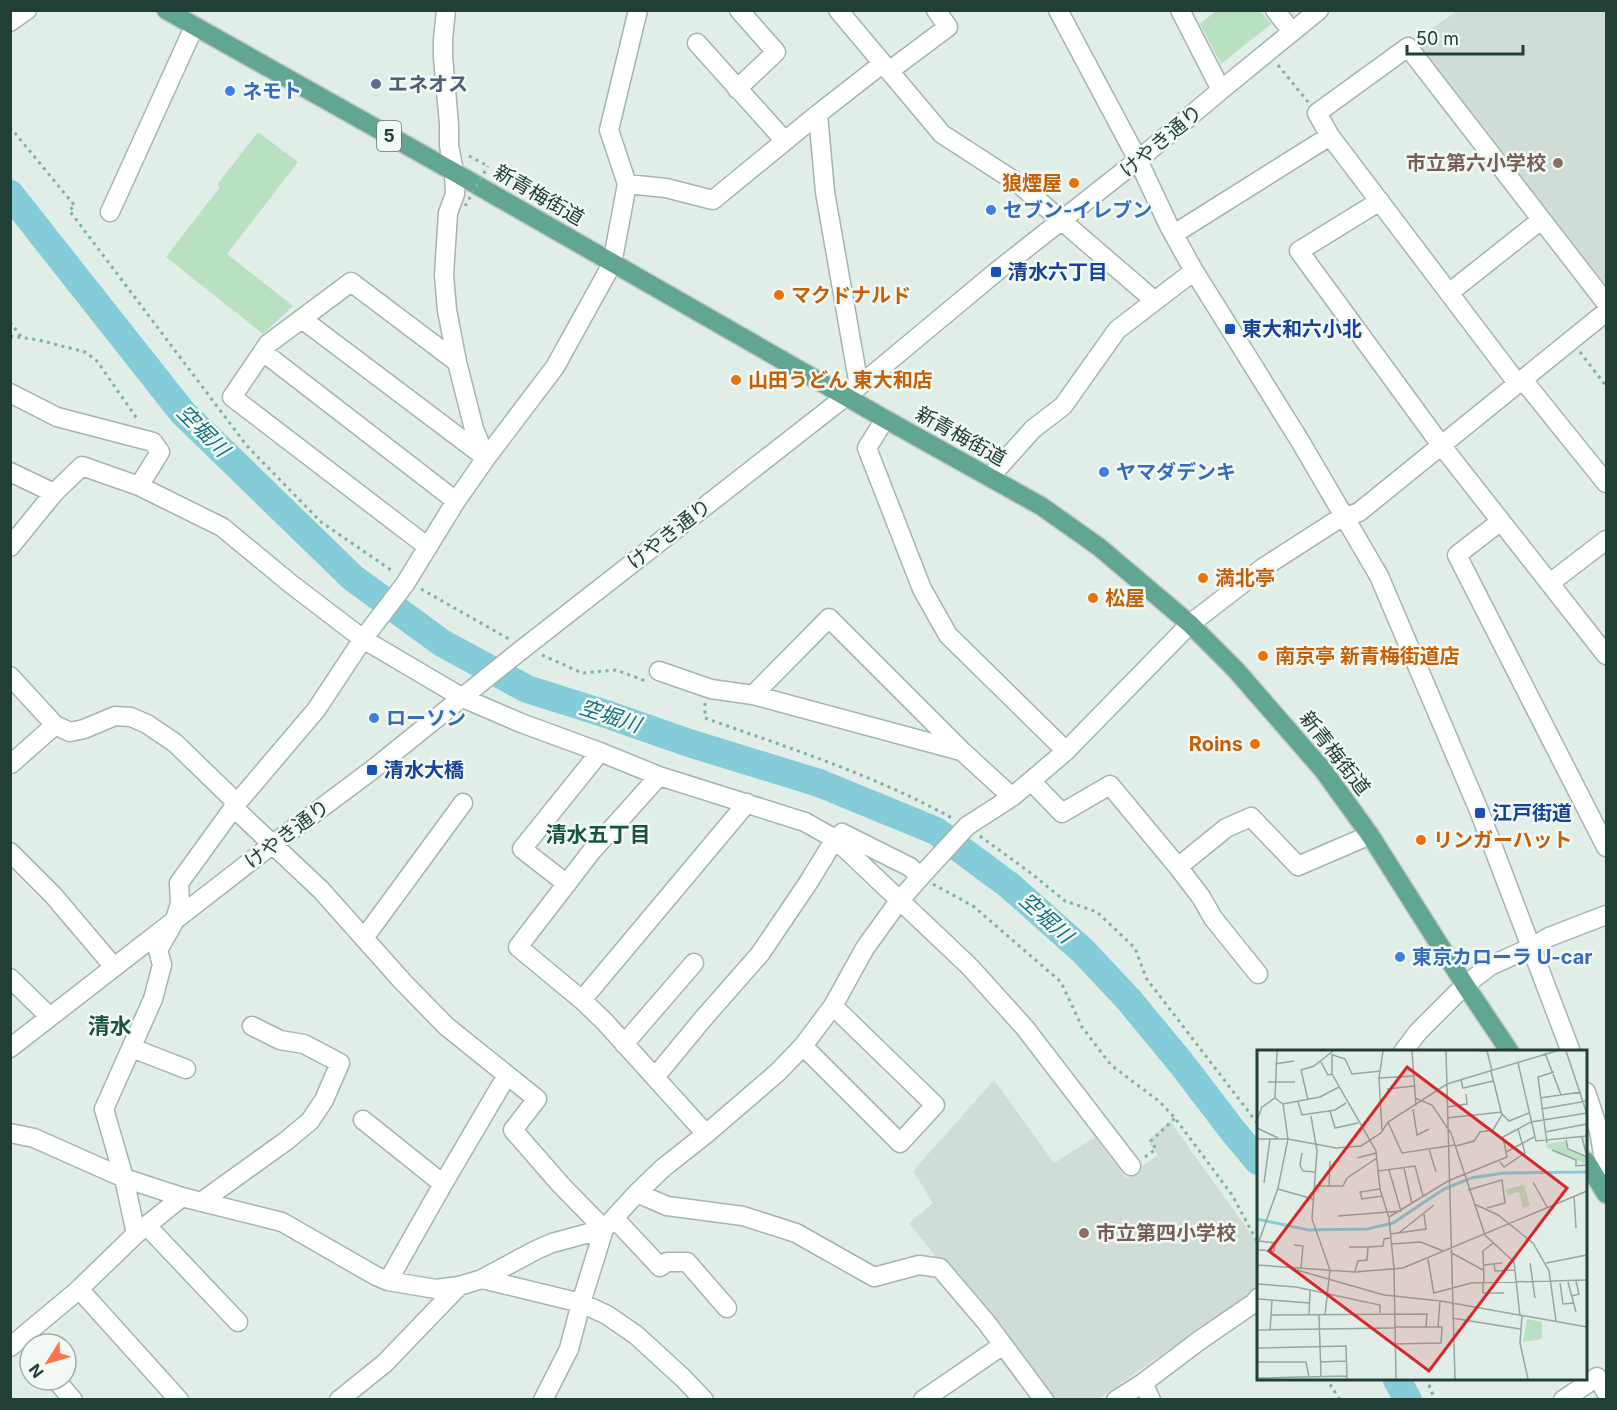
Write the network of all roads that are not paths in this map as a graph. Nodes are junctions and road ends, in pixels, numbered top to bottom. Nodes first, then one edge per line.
1 (27, 10) edge
2 (166, 10) edge
3 (446, 10) edge
4 (638, 10) edge
5 (739, 10) edge
6 (838, 10) edge
7 (936, 10) edge
8 (1058, 10) edge
9 (1180, 10) edge
10 (1275, 10) edge
11 (1319, 10) edge
12 (10, 22) edge
13 (194, 27) junction
14 (1292, 32) junction
15 (697, 43) dead end
16 (885, 68) junction
17 (737, 89) junction
18 (1221, 90) junction
19 (818, 114) junction
20 (1330, 136) junction
21 (785, 141) junction
22 (1138, 160) junction
23 (454, 172) junction
24 (627, 184) junction
25 (1380, 201) junction
26 (111, 212) dead end
27 (1541, 220) junction
28 (1061, 221) junction
29 (1174, 234) junction
30 (612, 264) junction
31 (1194, 271) junction
32 (1449, 293) junction
33 (1155, 301) junction
34 (1606, 303) edge
35 (1606, 312) edge
36 (302, 319) junction
37 (263, 352) junction
38 (457, 362) junction
39 (1520, 382) junction
40 (852, 391) junction
41 (10, 393) edge
42 (885, 419) junction
43 (1441, 445) junction
44 (486, 458) junction
45 (10, 472) edge
46 (990, 477) junction
47 (1606, 483) edge
48 (140, 486) junction
49 (54, 493) junction
50 (456, 501) junction
51 (1345, 517) junction
52 (1501, 521) junction
53 (1606, 540) edge
54 (10, 547) edge
55 (428, 547) junction
56 (1550, 583) junction
57 (1190, 624) junction
58 (364, 638) junction
59 (1606, 655) edge
60 (10, 676) edge
61 (654, 677) road end
62 (467, 695) junction
63 (753, 695) junction
64 (55, 725) junction
65 (1066, 751) junction
66 (600, 752) junction
67 (963, 752) junction
68 (11, 764) edge
69 (659, 776) junction
70 (1031, 781) junction
71 (1012, 797) junction
72 (463, 803) dead end
73 (747, 803) junction
74 (235, 805) junction
75 (1370, 835) junction
76 (835, 838) junction
77 (273, 844) junction
78 (1606, 847) edge
79 (10, 852) edge
80 (1178, 867) junction
81 (922, 875) junction
82 (567, 884) junction
83 (899, 901) junction
84 (1606, 915) edge
85 (174, 922) junction
86 (364, 938) junction
87 (1532, 947) junction
88 (694, 963) dead end
89 (114, 968) junction
90 (1258, 974) dead end
91 (10, 978) edge
92 (1464, 985) junction
93 (582, 1000) junction
94 (833, 1006) junction
95 (50, 1017) junction
96 (252, 1026) dead end
97 (624, 1044) junction
98 (803, 1046) junction
99 (10, 1048) edge
100 (132, 1048) junction
101 (1404, 1050) edge
102 (1509, 1050) edge
103 (1570, 1050) edge
104 (186, 1068) dead end
105 (507, 1075) junction
106 (655, 1077) junction
107 (1587, 1095) edge
108 (363, 1120) dead end
109 (10, 1133) edge
110 (706, 1134) junction
111 (1587, 1163) edge
112 (1131, 1166) road end
113 (1606, 1171) edge
114 (124, 1178) junction
115 (443, 1185) junction
116 (637, 1193) junction
117 (1606, 1194) edge
118 (182, 1197) junction
119 (201, 1202) junction
120 (609, 1223) junction
121 (142, 1230) junction
122 (482, 1280) junction
123 (388, 1281) junction
124 (459, 1286) junction
125 (79, 1289) junction
126 (1257, 1299) edge
127 (581, 1303) junction
128 (727, 1308) dead end
129 (238, 1322) dead end
130 (34, 1332) edge
131 (1003, 1344) junction
132 (1143, 1383) junction
133 (1606, 1392) edge
134 (179, 1400) edge
135 (339, 1400) edge
136 (543, 1400) edge
137 (704, 1400) edge
138 (923, 1400) edge
139 (1044, 1400) edge
140 (1116, 1400) edge
141 (1151, 1400) edge
142 (1563, 1400) edge

1 - 12 street
2 - 13 main road, 新青梅街道 / 5
3 - 23 street
4 - 24 street
5 - 17 street
6 - 16 street
7 - 16 street
8 - 22 street
9 - 18 street
10 - 14 street
11 - 14 street, けやき通り
13 - 23 main road, 新青梅街道 / 5
13 - 26 street
14 - 18 street, けやき通り
15 - 17 street
16 - 19 street
16 - 28 street
17 - 21 street
18 - 22 street, けやき通り
19 - 21 street
19 - 40 street
20 - 25 street
20 - 27 street
20 - 29 street
21 - 24 street
22 - 28 street, けやき通り
22 - 29 street
23 - 30 main road, 新青梅街道 / 5
23 - 38 street
24 - 30 street
25 - 32 street
25 - 43 street
27 - 32 street
27 - 34 street
28 - 33 street
28 - 40 street, けやき通り
29 - 31 street
30 - 40 main road, 新青梅街道 / 5
30 - 44 street
31 - 33 street
31 - 51 street
32 - 39 street
33 - 46 street
35 - 39 street
36 - 37 street
36 - 38 street
36 - 44 street
37 - 50 street
37 - 55 street
38 - 44 street
39 - 43 street
39 - 47 street
40 - 42 main road, 新青梅街道 / 5
40 - 62 street, けやき通り
41 - 48 street
42 - 46 main road, 新青梅街道 / 5
42 - 65 street
43 - 51 street
43 - 52 street
44 - 50 street
45 - 49 street
46 - 57 main road, 新青梅街道 / 5
48 - 49 street
48 - 58 street
49 - 54 street
50 - 55 street
51 - 57 street
51 - 87 street
52 - 56 street
52 - 78 street
53 - 56 street
55 - 58 street
56 - 59 street
57 - 65 street
57 - 75 main road, 新青梅街道 / 5
58 - 62 street
58 - 74 street
60 - 64 street
61 - 63 street
62 - 66 street
62 - 77 street, けやき通り
63 - 67 street
63 - 67 street
64 - 68 street
64 - 74 street
65 - 70 street
66 - 69 street
66 - 82 street
67 - 71 street
69 - 73 street
69 - 82 street
70 - 71 street
70 - 80 street
71 - 81 street
72 - 86 street
73 - 76 street
73 - 93 street
74 - 77 street
74 - 85 street
75 - 80 street
75 - 92 main road, 新青梅街道 / 5
76 - 81 street
76 - 83 street
76 - 106 street
77 - 85 street, けやき通り
77 - 86 street
79 - 89 street
80 - 90 street
81 - 83 street
82 - 93 street
83 - 94 street
83 - 112 street
84 - 87 street
85 - 89 street, けやき通り
85 - 100 street
86 - 105 street
87 - 92 street
87 - 103 street
88 - 97 street
89 - 95 street, けやき通り
91 - 95 street
92 - 101 street
92 - 102 main road, 新青梅街道 / 5
93 - 97 street
94 - 98 street
94 - 98 street
95 - 99 street, けやき通り
96 - 119 street
97 - 106 street
98 - 110 street
100 - 104 street
100 - 114 street
105 - 115 street
105 - 120 street
106 - 110 street
107 - 113 street
108 - 115 street
109 - 114 street
110 - 116 street
111 - 117 main road
114 - 118 street
114 - 121 street
115 - 123 street
116 - 120 street
116 - 131 street
118 - 119 street
118 - 121 street
119 - 123 street
120 - 122 street
120 - 127 street
120 - 128 street
121 - 125 street
121 - 129 street
122 - 124 street
122 - 127 street
123 - 124 street
124 - 135 street
125 - 130 street
125 - 134 street
126 - 132 street
127 - 136 street
127 - 137 street
131 - 138 street
131 - 139 street
132 - 140 street
132 - 141 street
133 - 142 street

